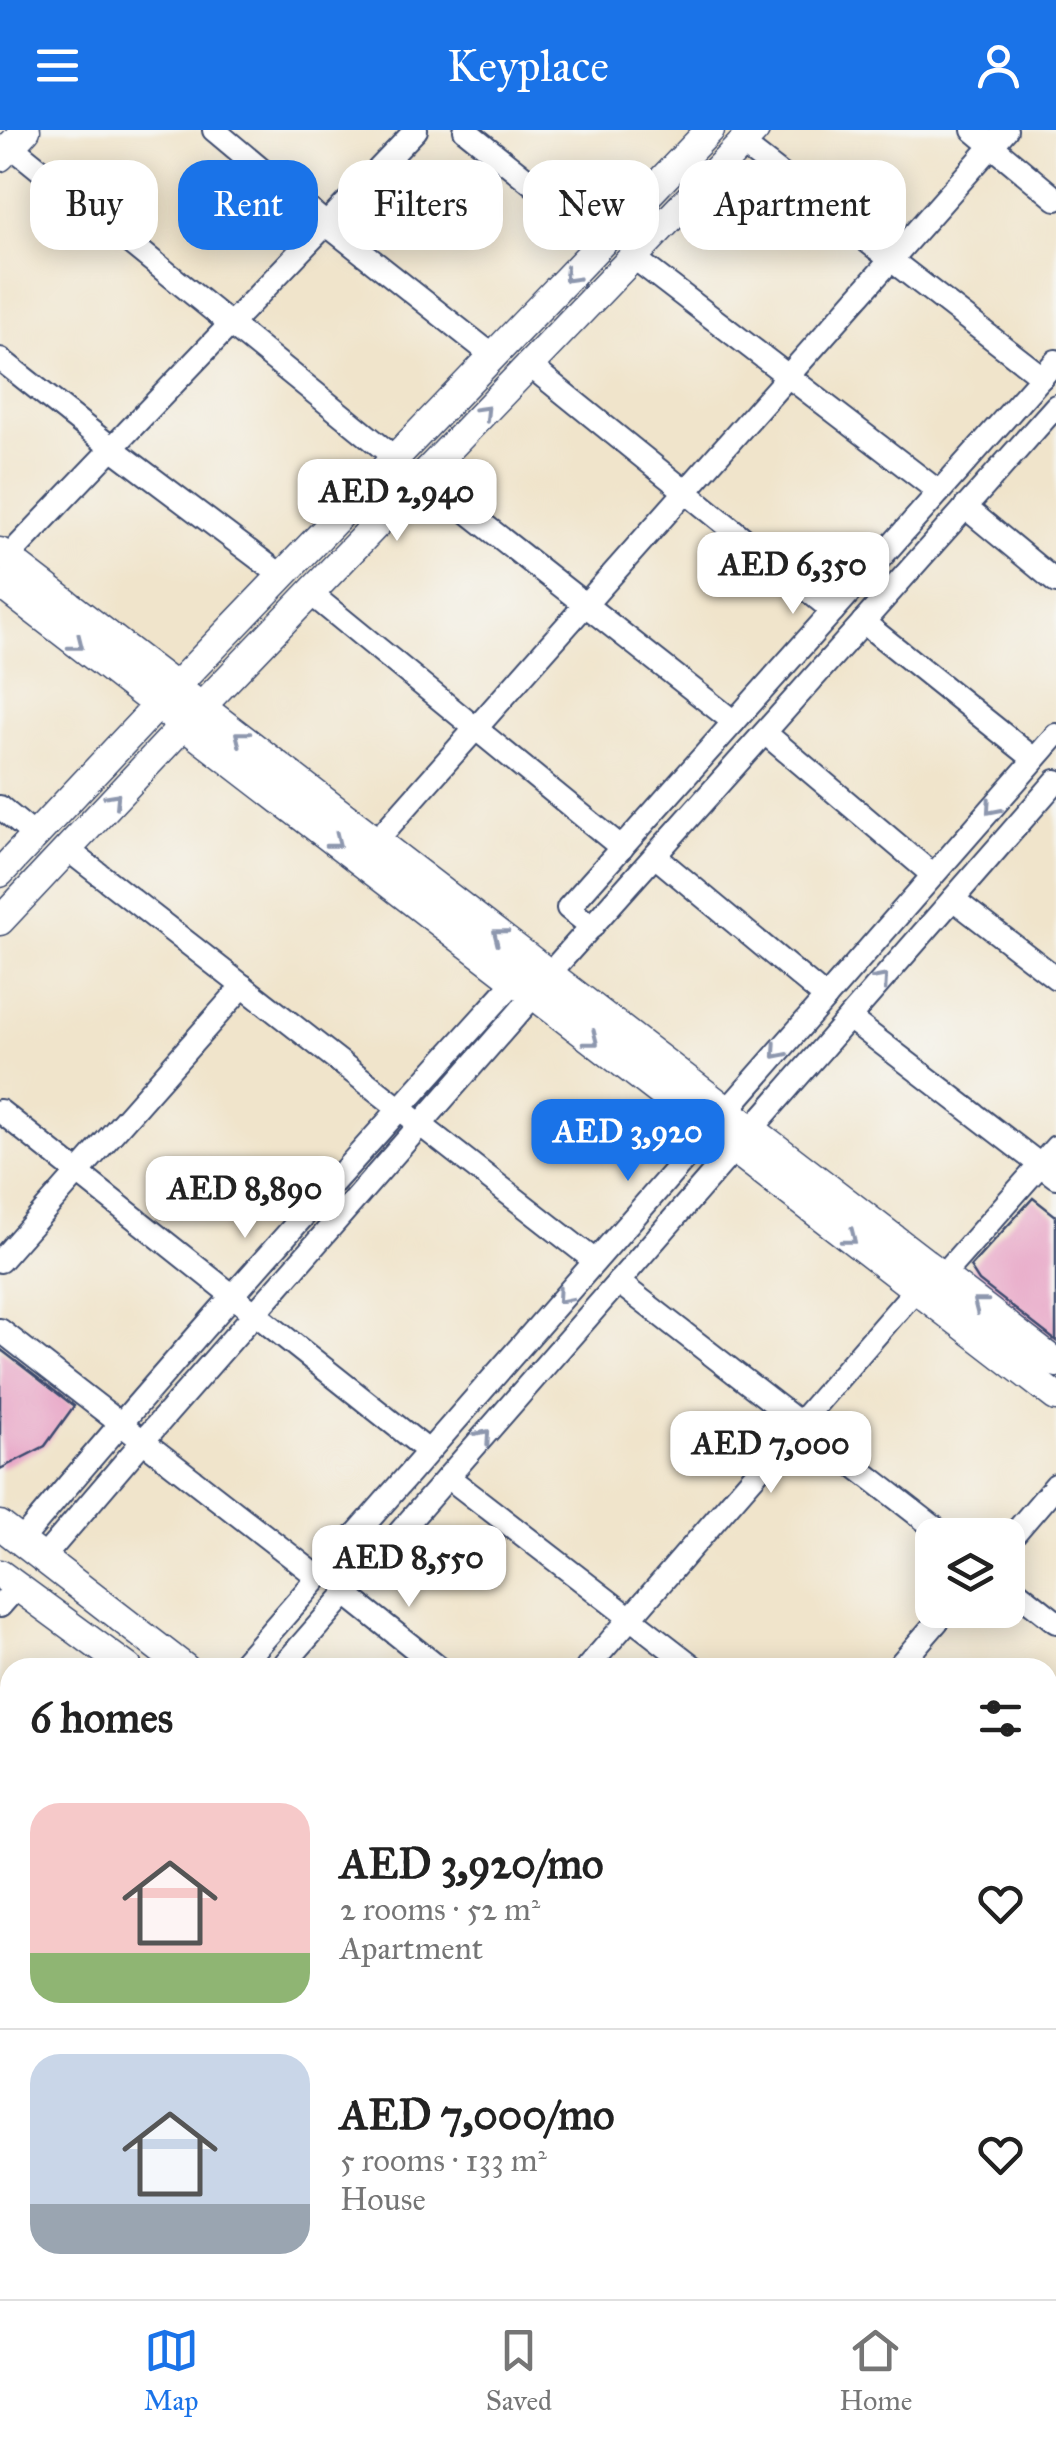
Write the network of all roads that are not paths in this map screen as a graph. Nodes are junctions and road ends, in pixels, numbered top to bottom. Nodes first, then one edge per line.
1 (214, 130) edge
2 (416, 130) edge
3 (465, 130) edge
4 (710, 130) edge
5 (973, 130) edge
6 (748, 137) edge
7 (999, 138) edge
8 (12, 145) edge
9 (523, 176) edge
10 (659, 183) edge
11 (1056, 199) edge
12 (326, 224) junction
13 (595, 250) edge
14 (633, 257) junction
15 (891, 260) junction
16 (230, 325) junction
17 (493, 356) junction
18 (0, 359) edge
19 (529, 366) junction
20 (1049, 369) edge
21 (788, 376) junction
22 (1056, 406) edge
23 (112, 448) junction
24 (395, 458) junction
25 (422, 476) junction
26 (686, 492) junction
27 (939, 492) junction
28 (966, 507) junction
29 (2, 565) edge
30 (282, 576) junction
31 (1056, 582) edge
32 (310, 593) junction
33 (585, 605) junction
34 (834, 611) junction
35 (863, 622) junction
36 (166, 696) junction
37 (192, 716) junction
38 (734, 722) junction
39 (476, 728) junction
40 (765, 732) junction
41 (1056, 734) edge
42 (1034, 759) junction
43 (1055, 785) edge
44 (0, 807) edge
45 (35, 836) junction
46 (376, 841) junction
47 (622, 848) junction
48 (68, 849) junction
49 (655, 856) junction
50 (0, 873) edge
51 (933, 875) junction
52 (953, 899) junction
53 (0, 921) edge
54 (592, 927) junction
55 (1056, 978) edge
56 (533, 984) junction
57 (243, 986) junction
58 (826, 998) junction
59 (849, 1018) junction
60 (400, 1108) junction
61 (0, 1111) edge
62 (718, 1120) junction
63 (421, 1125) junction
64 (743, 1139) junction
65 (1051, 1162) edge
66 (78, 1173) junction
67 (0, 1260) edge
68 (595, 1261) junction
69 (942, 1276) junction
70 (618, 1282) junction
71 (916, 1290) junction
72 (232, 1295) junction
73 (256, 1314) junction
74 (0, 1330) edge
75 (1056, 1363) edge
76 (1056, 1397) edge
77 (120, 1423) junction
78 (800, 1423) junction
79 (143, 1441) junction
80 (428, 1451) junction
81 (448, 1477) junction
82 (1056, 1485) edge
83 (922, 1518) edge
84 (1025, 1521) edge
85 (21, 1541) edge
86 (318, 1577) junction
87 (5, 1589) edge
88 (346, 1594) junction
89 (1025, 1597) edge
90 (630, 1618) junction
91 (1056, 1622) edge
92 (931, 1628) edge
93 (112, 1658) edge
94 (172, 1658) edge
95 (248, 1658) edge
96 (291, 1658) edge
97 (426, 1658) edge
98 (596, 1658) edge
99 (682, 1658) edge
100 (906, 1658) edge

1 - 12 street
2 - 12 street
3 - 9 street
4 - 10 main road
5 - 7 street
6 - 14 main road
6 - 15 street
7 - 11 street
7 - 15 street
8 - 16 street
12 - 16 street
12 - 17 street
13 -> 17 main road
14 - 19 main road
14 - 21 street
15 - 20 street
15 - 21 street
16 - 23 street
16 - 24 street
17 - 24 main road
18 - 23 street
25 -> 19 main road
19 - 26 street
20 - 27 street
21 - 26 street
21 - 27 street
22 - 28 street
23 - 29 street
23 - 30 street
24 - 30 main road
25 - 32 main road
25 - 33 street
26 - 33 street
26 - 34 street
27 - 34 street
28 - 31 street
28 - 35 street
29 - 36 main road
30 - 36 main road
32 - 37 main road
32 - 39 street
33 - 38 street
33 - 39 street
34 - 38 street
35 - 40 street
35 - 42 street
36 - 37 main road
36 - 45 main road
46 -> 37 main road
48 -> 37 main road
37 -> 56 main road
38 - 47 street
39 - 46 street
39 - 47 street
40 - 49 street
40 - 51 street
41 - 42 street
42 -> 51 street
43 - 52 street
44 - 45 street
45 - 50 main road
56 -> 46 main road
47 - 54 street
48 - 53 main road
48 - 57 street
49 - 54 street
49 - 58 street
51 - 58 street
52 - 55 street
59 -> 52 street
54 - 56 street
56 - 60 street
56 - 62 main road
56 - 63 street
57 - 60 street
57 - 66 street
58 -> 62 street
59 - 64 street
59 - 65 street
60 - 63 street
60 - 72 street
61 - 66 street
62 - 64 main road
62 - 68 street
63 - 68 street
63 - 73 street
64 - 69 main road
64 - 70 street
64 -> 71 main road
65 - 69 street
66 - 67 street
66 - 72 street
68 -> 80 street
75 -> 69 main road
70 - 78 street
81 -> 70 street
71 - 76 main road
71 - 78 street
72 - 73 street
72 - 77 street
73 - 79 street
73 - 80 street
74 - 77 street
77 - 79 street
77 - 85 street
78 - 83 street
78 - 90 street
79 - 85 street
79 - 86 street
80 - 86 street
81 - 88 street
81 - 90 street
82 - 84 street
85 - 94 main road
86 - 95 street
87 - 93 main road
88 - 96 street
88 - 97 street
89 - 91 street
90 - 98 street
90 - 99 street
92 - 100 street

